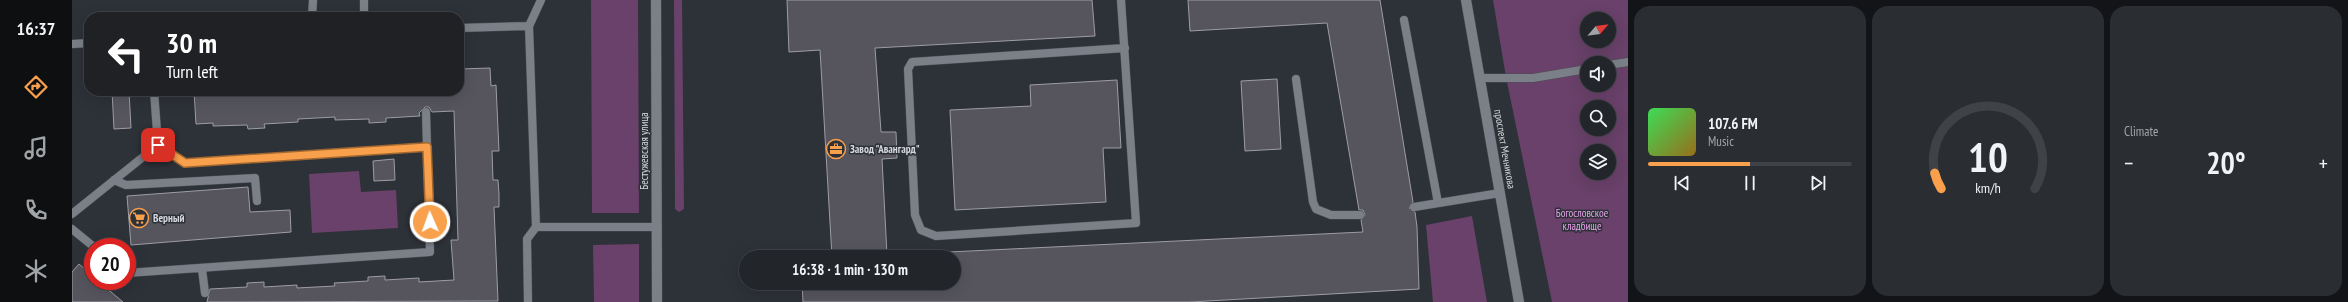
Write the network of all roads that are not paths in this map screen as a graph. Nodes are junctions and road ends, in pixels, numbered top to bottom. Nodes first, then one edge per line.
1 (313, 0) edge
2 (364, 0) edge
3 (541, 0) edge
4 (656, 0) edge
5 (1121, 0) edge
6 (1466, 0) edge
7 (312, 12) edge
8 (364, 12) edge
9 (1404, 20) dead end
10 (528, 26) junction
11 (464, 28) edge
12 (84, 43) edge
13 (72, 44) edge
14 (1124, 48) junction
15 (1628, 62) edge
16 (1616, 64) edge
17 (1580, 70) edge
18 (1480, 78) junction
19 (1296, 79) dead end
20 (154, 96) edge
21 (426, 112) dead end
22 (158, 145) junction
23 (427, 147) junction
24 (114, 180) junction
25 (1500, 192) junction
26 (257, 201) dead end
27 (1438, 203) junction
28 (1414, 207) dead end
29 (72, 214) edge
30 (1360, 215) dead end
31 (536, 227) junction
32 (656, 227) junction
33 (72, 229) edge
34 (84, 239) edge
35 (202, 269) junction
36 (136, 273) edge
37 (204, 293) dead end
38 (528, 302) edge
39 (656, 302) edge
40 (1519, 302) edge

1 - 7 lane
2 - 8 lane
3 - 10 lane
4 - 32 street, Бестужевская улица
5 - 14 lane
6 - 18 street, проспект Мечникова
9 - 27 lane
10 - 11 lane
10 - 31 lane
12 - 13 lane
14 - 14 lane
15 - 16 lane
17 - 18 lane
18 - 25 street, проспект Мечникова
19 - 30 lane
20 - 22 lane
21 - 23 lane
22 - 23 lane
22 - 24 lane
23 - 35 lane
24 - 26 lane
24 - 29 lane
25 - 27 lane
25 - 40 street, проспект Мечникова
27 - 28 lane
31 - 32 lane
31 - 38 lane
32 - 39 street, Бестужевская улица
33 - 34 lane
35 - 36 lane
35 - 37 lane

